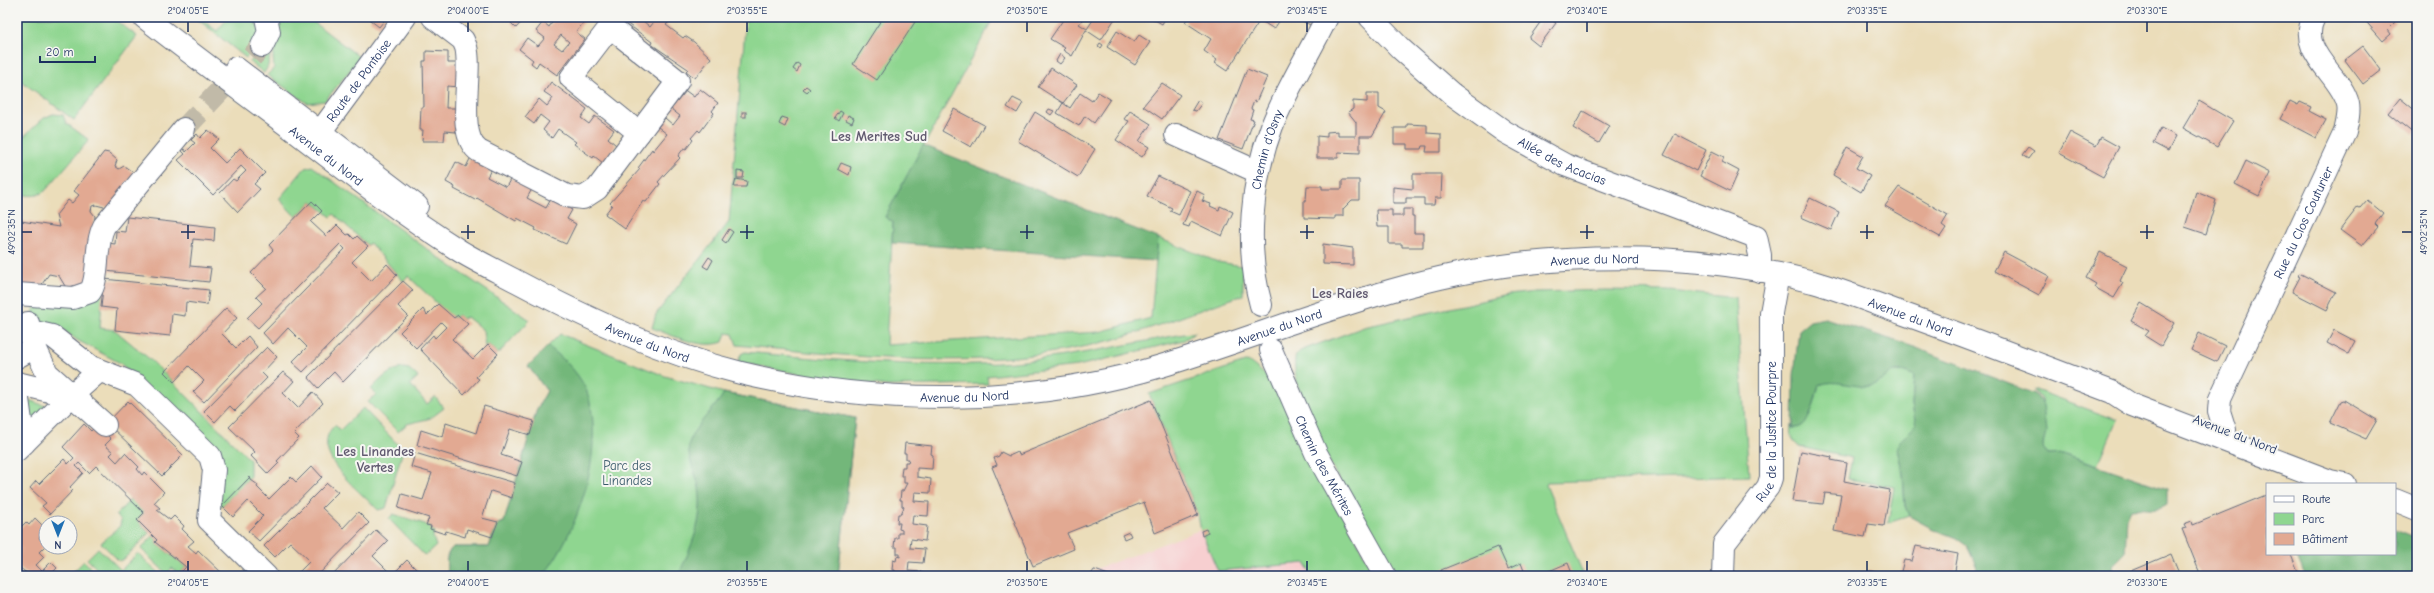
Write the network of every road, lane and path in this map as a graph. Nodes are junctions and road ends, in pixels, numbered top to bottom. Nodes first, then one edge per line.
1 (144, 17) edge
2 (168, 17) edge
3 (266, 17) edge
4 (405, 17) edge
5 (433, 17) edge
6 (1327, 17) edge
7 (1370, 17) edge
8 (2314, 17) edge
9 (614, 22) edge
10 (262, 46) tunnel mouth
11 (184, 129) tunnel mouth
12 (639, 133) junction
13 (1176, 135) dead end
14 (316, 138) junction
15 (1258, 172) junction
16 (1769, 273) junction
17 (1260, 299) dead end
18 (25, 322) edge
19 (1271, 350) dead end
20 (99, 371) junction
21 (17, 383) edge
22 (17, 392) edge
23 (2112, 392) junction
24 (71, 396) junction
25 (105, 425) dead end
26 (2225, 430) junction
27 (21, 447) edge
28 (2340, 483) edge
29 (2354, 483) edge
30 (2396, 500) edge
31 (2417, 509) edge
32 (266, 576) edge
33 (1385, 576) edge
34 (1723, 576) edge

1 - 14 street, Avenue du Nord
2 - 14 street, Avenue du Nord
3 - 10 street
4 - 14 street, Route de Pontoise
5 - 12 street
6 - 15 street, Chemin d'Osny
7 - 16 street, Allée des Acacias
8 - 26 street, Rue du Clos Couturier
9 - 12 street
9 - 12 street
11 - 18 street
13 - 15 street
14 - 16 street, Avenue du Nord
15 - 17 street, Chemin d'Osny
16 - 23 street, Avenue du Nord
16 - 34 street, Rue de la Justice Pourpre
18 - 20 street
18 - 24 street
19 - 33 street, Chemin des Mérites
20 - 24 street
20 - 32 street
21 - 24 street
22 - 27 street
23 - 26 street, Avenue du Nord
23 - 28 street, Avenue du Nord
24 - 25 street
24 - 27 street
26 - 29 street, Avenue du Nord
30 - 31 street

